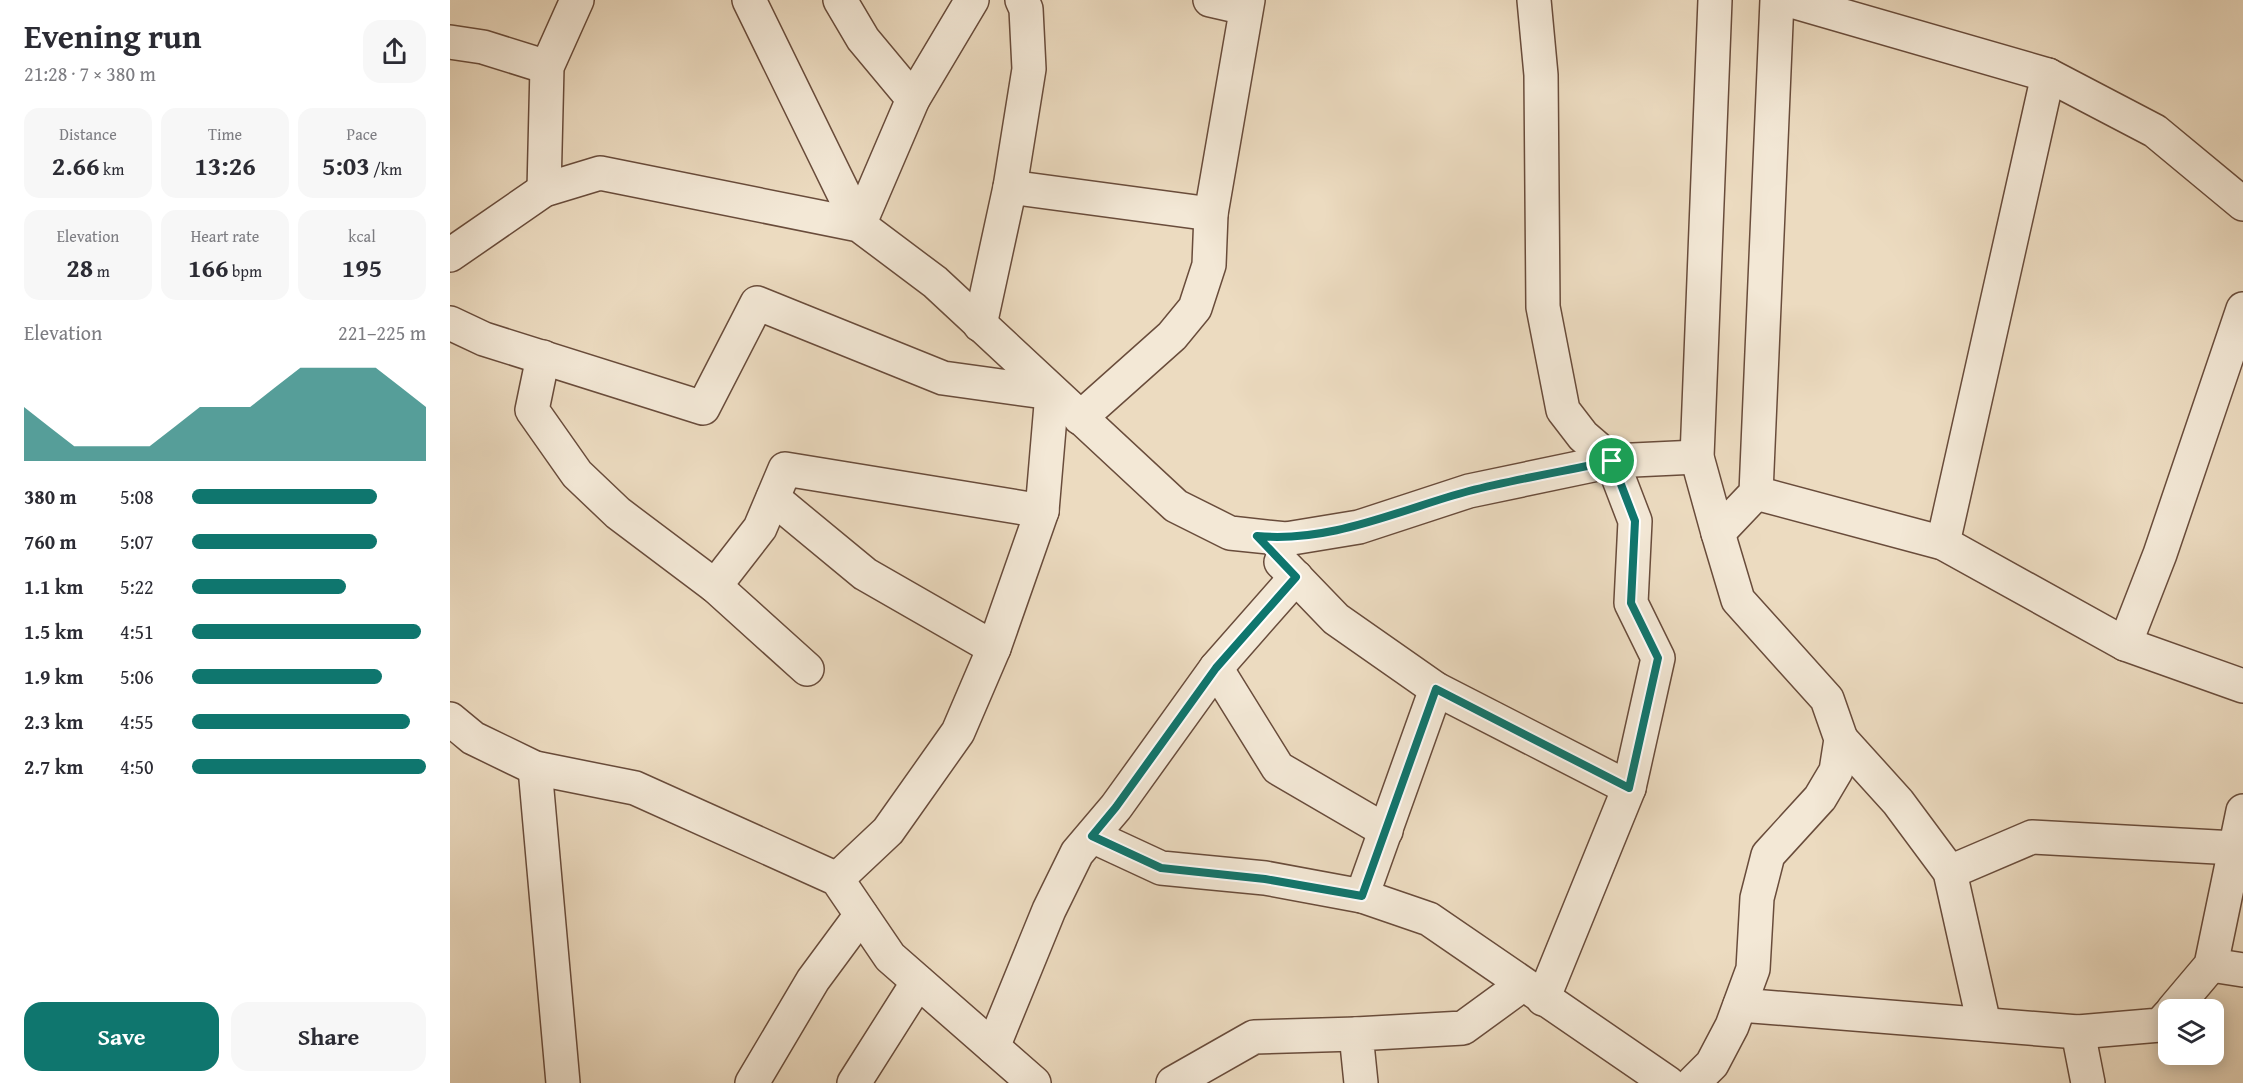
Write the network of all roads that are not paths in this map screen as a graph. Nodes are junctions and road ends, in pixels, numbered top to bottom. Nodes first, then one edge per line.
1 (577, 0) edge
2 (749, 0) edge
3 (840, 0) edge
4 (1022, 0) edge
5 (1210, 0) edge
6 (1534, 0) edge
7 (1715, 0) edge
8 (1777, 0) edge
9 (1788, 0) edge
10 (968, 2) edge
11 (1247, 4) edge
12 (450, 42) edge
13 (547, 67) junction
14 (2048, 75) junction
15 (913, 99) junction
16 (1010, 188) junction
17 (544, 190) junction
18 (2243, 204) edge
19 (1211, 214) junction
20 (859, 225) junction
21 (450, 255) edge
22 (2243, 309) edge
23 (450, 323) edge
24 (980, 325) junction
25 (543, 357) junction
26 (2234, 363) edge
27 (1052, 393) junction
28 (1080, 417) junction
29 (1697, 457) junction
30 (1612, 461) junction
31 (1756, 493) junction
32 (773, 498) junction
33 (1042, 511) junction
34 (1718, 533) junction
35 (1257, 536) junction
36 (1943, 543) junction
37 (1296, 577) junction
38 (715, 586) junction
39 (2125, 644) junction
40 (994, 648) junction
41 (1216, 668) junction
42 (807, 669) dead end
43 (2243, 686) edge
44 (1436, 689) junction
45 (450, 719) edge
46 (1841, 738) junction
47 (535, 768) junction
48 (1629, 788) junction
49 (2243, 811) edge
50 (1386, 831) junction
51 (1092, 836) junction
52 (2235, 848) junction
53 (1950, 872) junction
54 (837, 879) junction
55 (1362, 896) junction
56 (861, 915) junction
57 (2211, 965) junction
58 (2243, 970) edge
59 (918, 982) junction
60 (1532, 992) junction
61 (2182, 999) edge
62 (1740, 1005) junction
63 (1984, 1024) junction
64 (2158, 1025) edge
65 (2078, 1032) junction
66 (1356, 1034) junction
67 (993, 1047) junction
68 (1712, 1077) edge
69 (563, 1083) edge
70 (752, 1083) edge
71 (854, 1083) edge
72 (1034, 1083) edge
73 (1173, 1083) edge
74 (1361, 1083) edge
75 (1668, 1083) edge
76 (2088, 1083) edge

1 - 13 street
2 - 20 street
3 - 15 street
4 - 16 street
5 - 11 street
6 - 30 street
7 - 29 street
8 - 31 street
9 - 14 street
10 - 15 street
11 - 19 street
12 - 13 street
13 - 17 street
14 - 18 street
14 - 36 street
15 - 20 street
16 - 19 street
16 - 24 street
17 - 20 street
17 - 21 street
19 - 28 street
20 - 24 street
22 - 26 street
23 - 25 street
24 - 27 street
25 - 27 street
25 - 38 street
26 - 39 street
27 - 28 street
27 - 33 street
28 - 35 street
29 - 30 street
29 - 34 street
30 - 35 street
30 - 48 street
31 - 34 street
31 - 36 street
32 - 33 street
32 - 38 street
32 - 40 street
33 - 40 street
34 - 46 street
35 - 37 street
36 - 39 street
37 - 41 street
37 - 44 street
38 - 42 street
39 - 43 street
40 - 54 street
41 - 50 street
41 - 51 street
44 - 48 street
44 - 50 street
45 - 47 street
46 - 53 street
46 - 62 street
47 - 54 street
47 - 69 street
48 - 60 street
49 - 52 street
50 - 55 street
51 - 55 street
51 - 67 street
52 - 53 street
52 - 57 street
53 - 63 street
54 - 56 street
55 - 60 street
56 - 59 street
56 - 70 street
57 - 58 street
57 - 61 street
59 - 67 street
59 - 71 street
60 - 66 street
60 - 75 street
62 - 63 street
62 - 68 street
63 - 65 street
64 - 65 street
65 - 76 street
66 - 73 street
66 - 74 street
67 - 72 street

